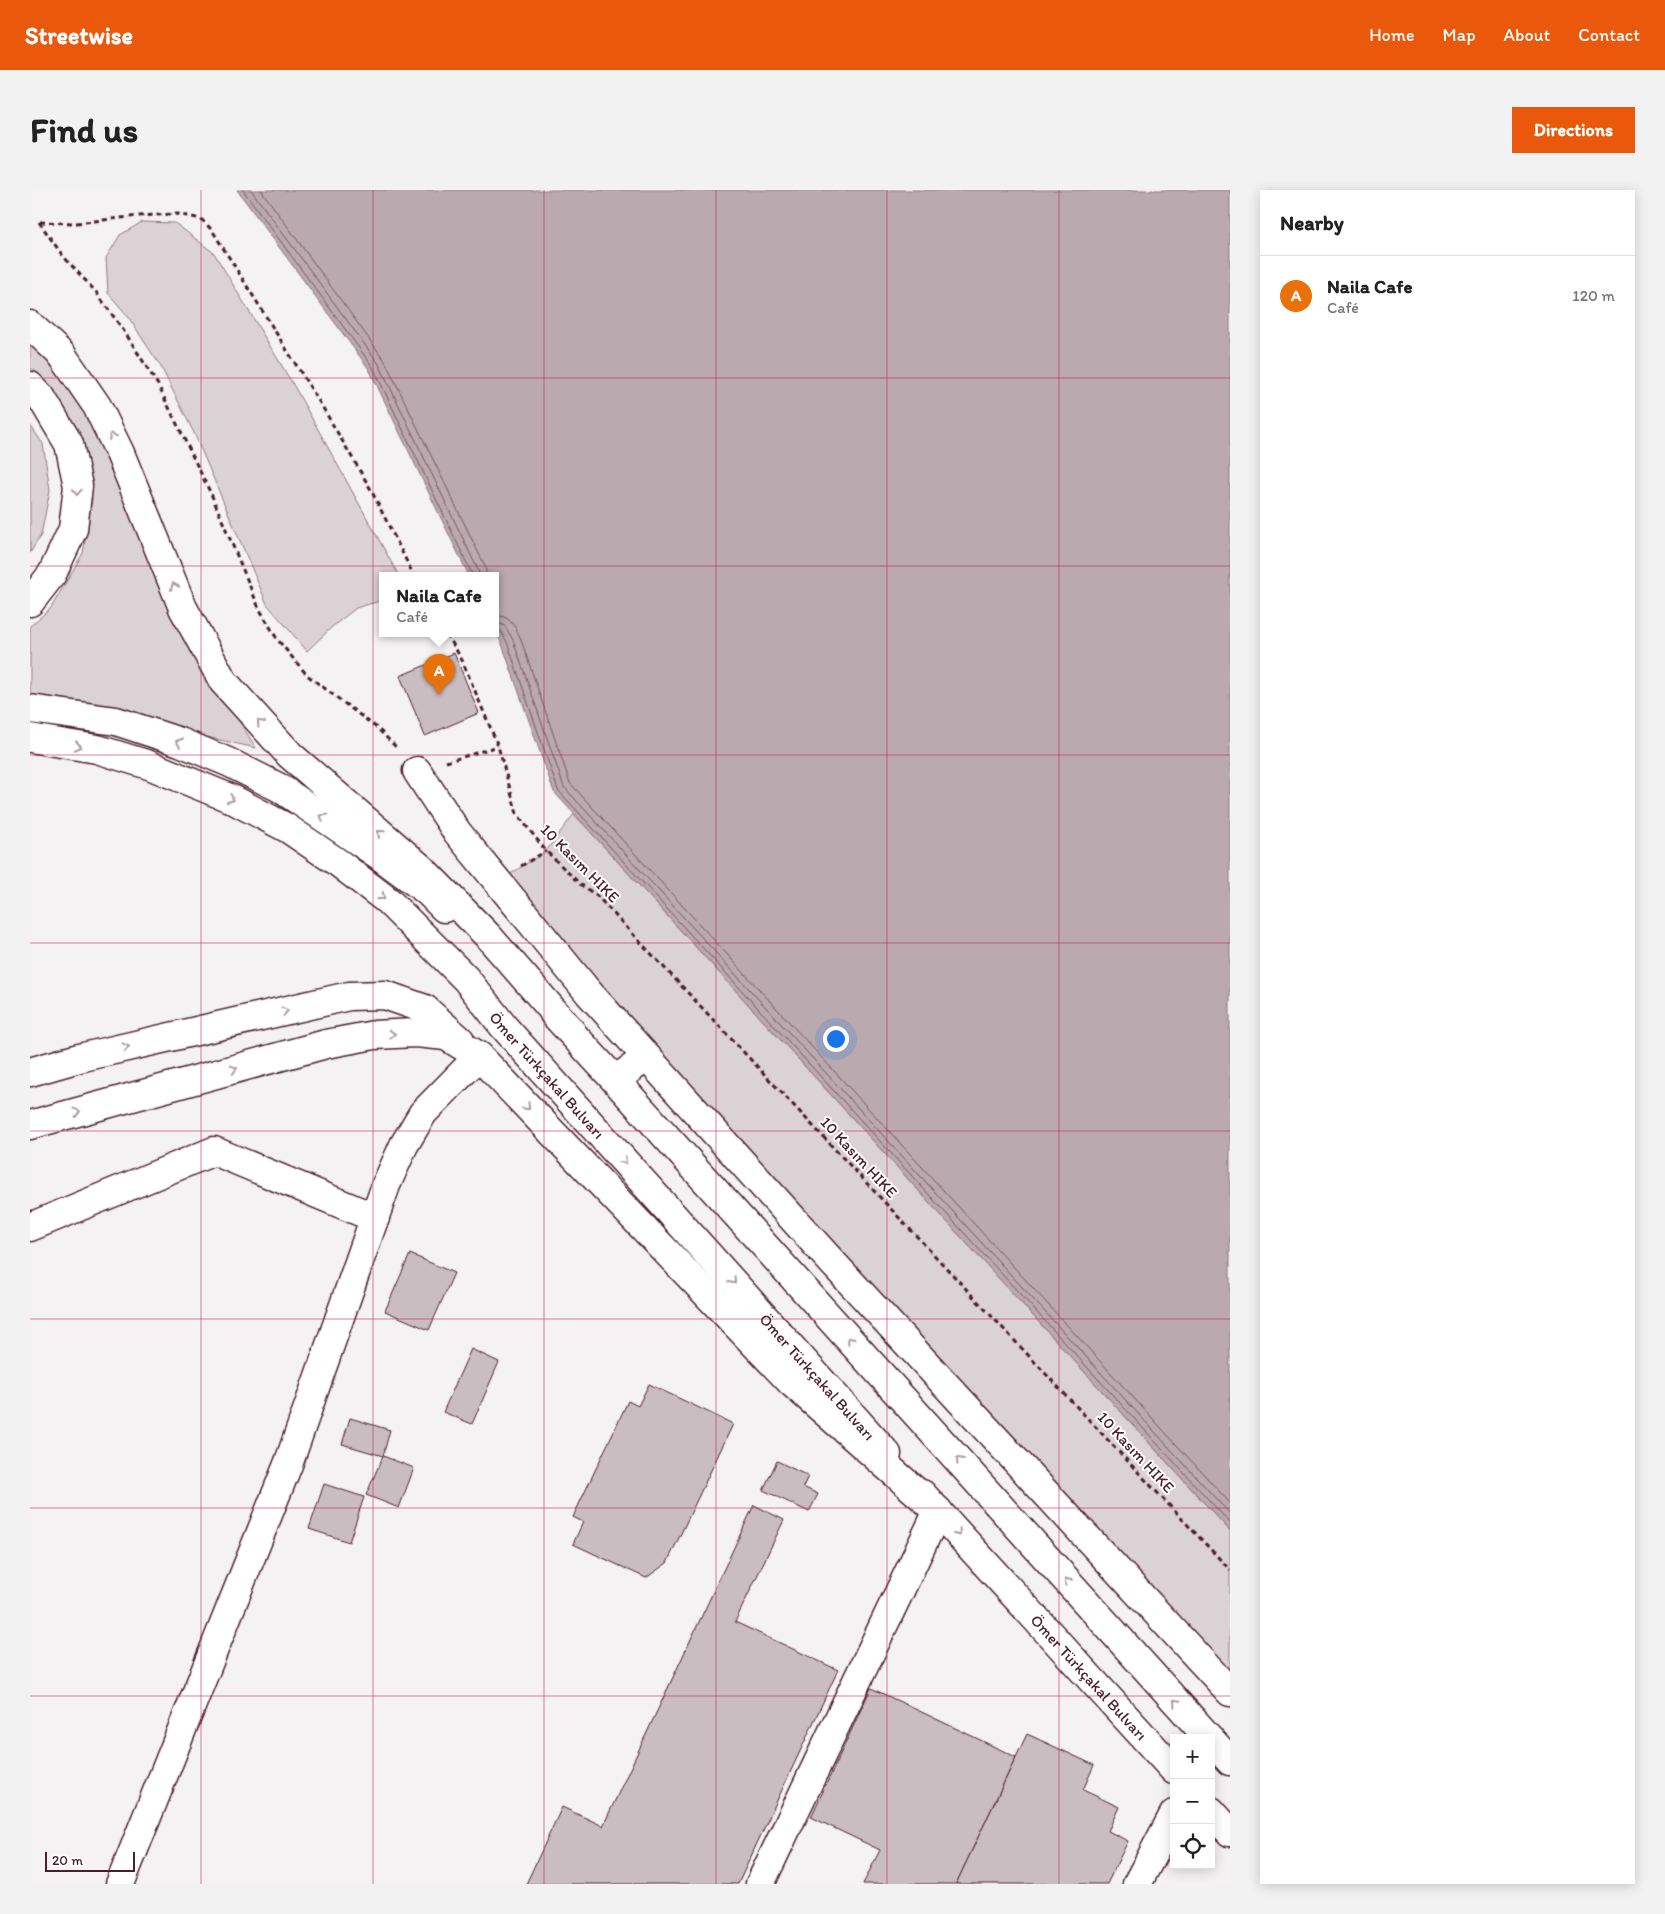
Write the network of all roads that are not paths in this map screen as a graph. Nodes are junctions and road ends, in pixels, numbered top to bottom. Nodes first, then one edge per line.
1 (30, 325) edge
2 (30, 386) edge
3 (30, 602) edge
4 (30, 709) edge
5 (30, 738) edge
6 (417, 770) road end
7 (571, 1031) junction
8 (479, 1056) junction
9 (647, 1058) junction
10 (30, 1072) edge
11 (615, 1080) junction
12 (30, 1125) edge
13 (375, 1218) junction
14 (30, 1227) edge
15 (938, 1511) junction
16 (1230, 1692) edge
17 (1205, 1734) edge
18 (1215, 1744) edge
19 (1230, 1761) edge
20 (1170, 1766) edge
21 (1215, 1815) edge
22 (1170, 1822) edge
23 (1230, 1832) edge
24 (120, 1884) edge
25 (760, 1884) edge
26 (1137, 1884) edge

7 -> 1 main road
2 -> 3 main road
7 -> 4 main road
5 -> 15 main road, Ömer Türkçakal Bulvarı
6 - 9 main road
7 - 11 main road
10 -> 8 main road
12 -> 8 main road
8 - 13 main road
8 -> 15 main road
9 - 11 main road
9 - 16 main road
17 -> 11 main road
13 - 14 main road
13 - 24 main road
15 -> 20 main road, Ömer Türkçakal Bulvarı
15 - 25 main road
18 - 19 main road
21 - 23 main road
22 - 26 main road

